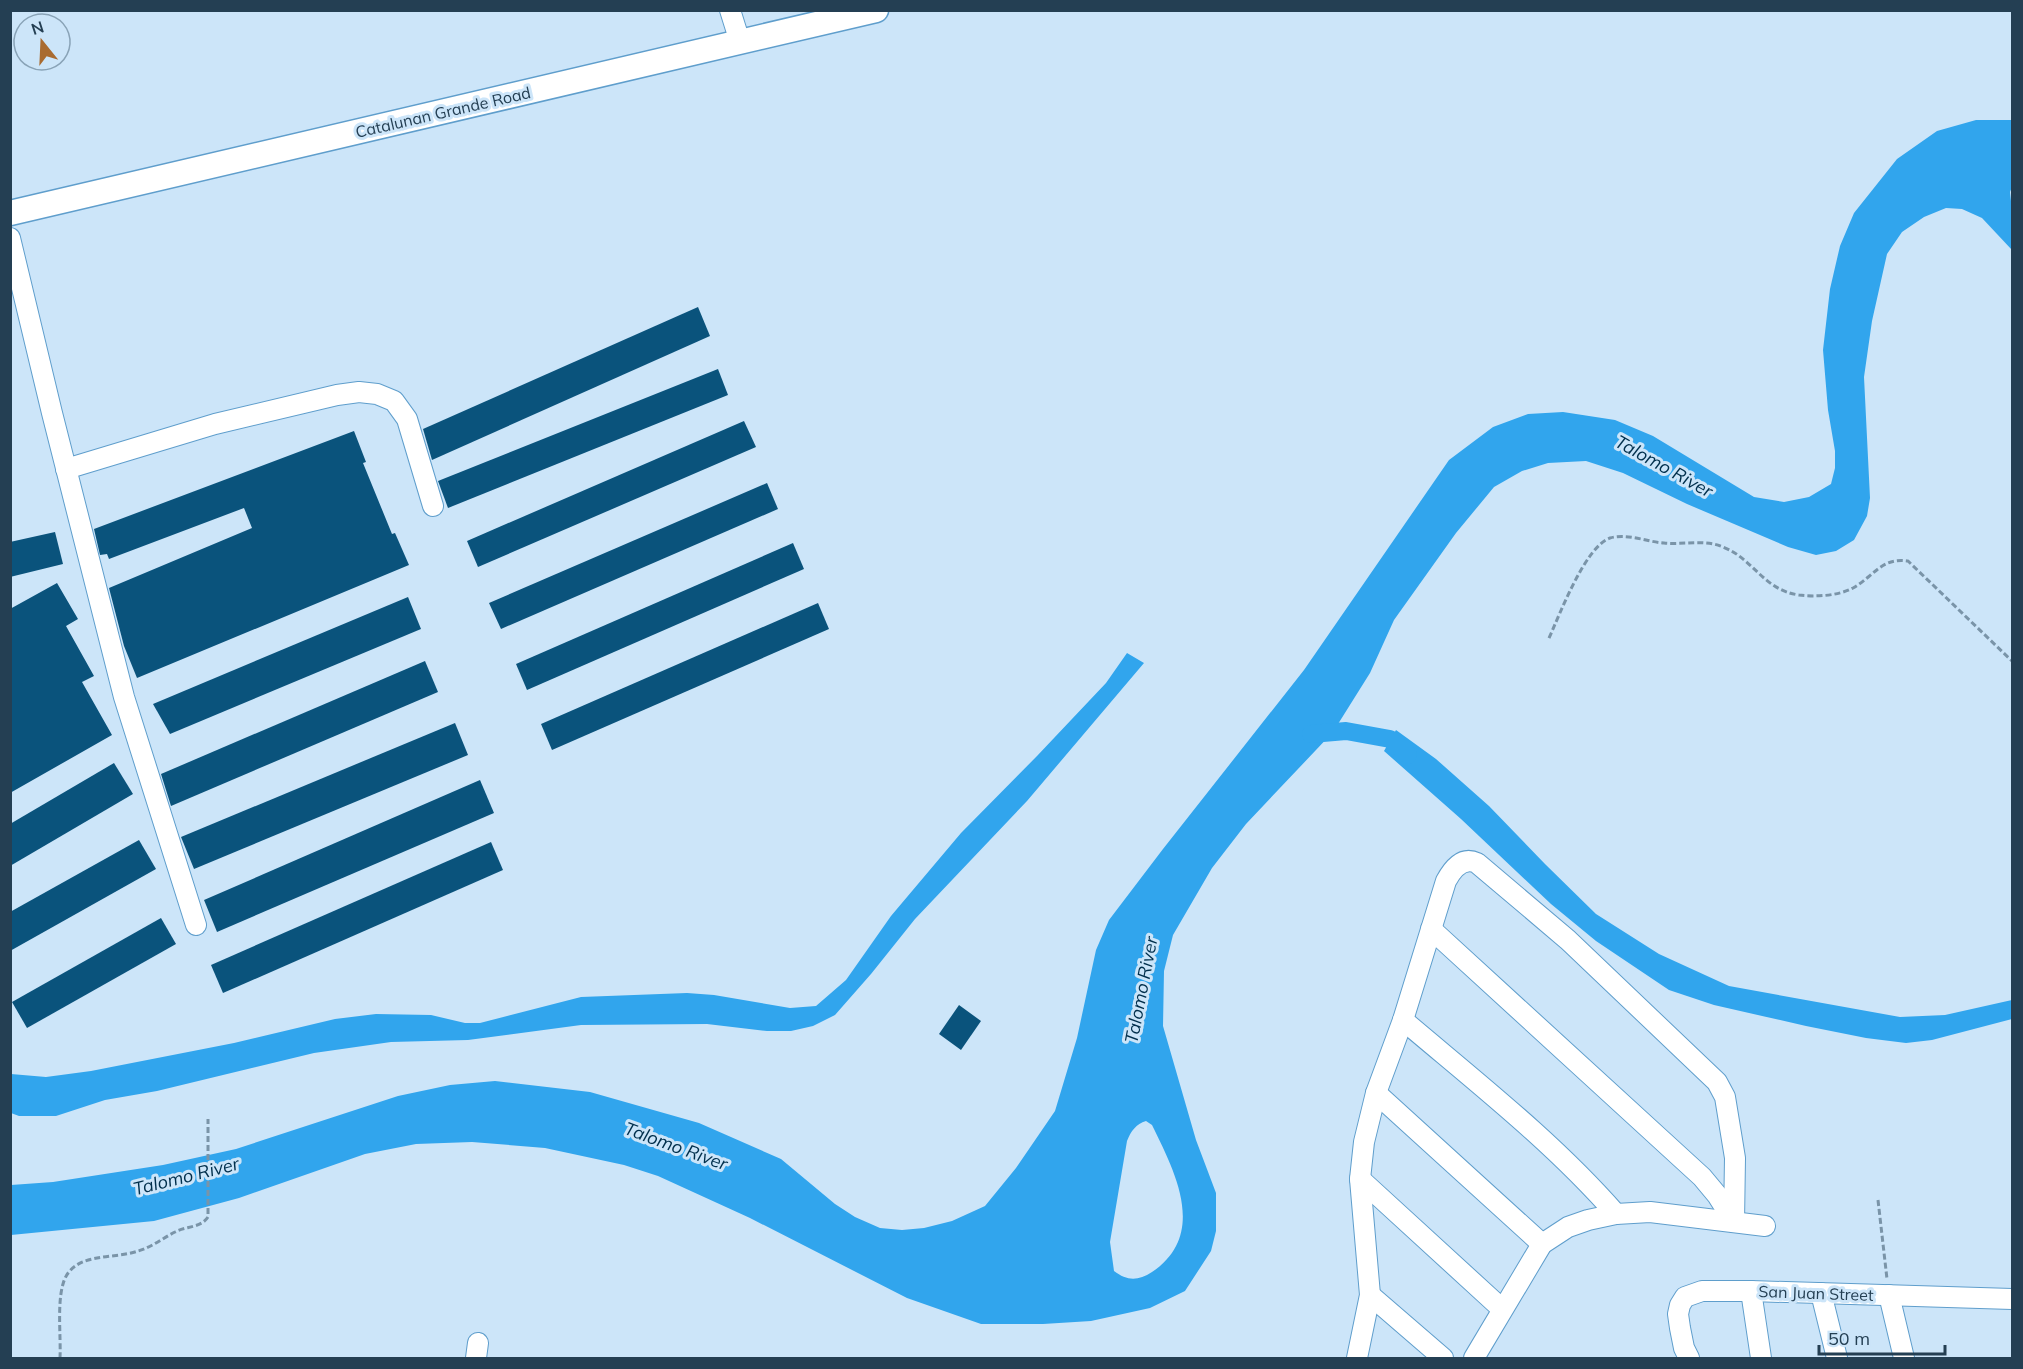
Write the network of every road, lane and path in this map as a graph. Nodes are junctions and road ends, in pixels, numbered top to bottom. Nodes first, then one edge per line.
1 (730, 10) edge
2 (876, 10) edge
3 (740, 42) junction
4 (10, 213) edge
5 (10, 238) edge
6 (66, 469) junction
7 (433, 506) dead end
8 (1549, 638) dead end
9 (2013, 661) edge
10 (196, 926) dead end
11 (1431, 929) junction
12 (1403, 1020) junction
13 (1376, 1093) junction
14 (208, 1119) dead end
15 (1360, 1179) junction
16 (1878, 1200) dead end
17 (1616, 1214) junction
18 (1734, 1222) junction
19 (1765, 1226) dead end
20 (1542, 1244) junction
21 (1751, 1291) junction
22 (1821, 1293) junction
23 (1370, 1295) junction
24 (1889, 1295) junction
25 (2013, 1299) edge
26 (1502, 1310) junction
27 (60, 1359) edge
28 (1357, 1359) edge
29 (1443, 1359) edge
30 (1474, 1359) edge
31 (1689, 1359) edge
32 (1761, 1359) edge
33 (1837, 1359) edge
34 (1904, 1359) edge

1 - 3 street
2 - 3 main road, Catalunan Grande Road
3 - 4 main road, Catalunan Grande Road
5 - 6 street
6 - 7 street
6 - 10 street
8 - 9 path
11 - 12 street
11 - 18 street
11 - 18 street
12 - 13 street
12 - 17 street
13 - 15 street
13 - 20 street
14 - 27 path
15 - 23 street
15 - 26 street
16 - 24 path
17 - 18 street
17 - 20 street
18 - 19 street
20 - 26 street
21 - 22 street, San Juan Street
21 - 31 street, San Juan Street
21 - 32 street
22 - 24 street, San Juan Street
22 - 33 street
23 - 28 street
23 - 29 street
24 - 25 street, San Juan Street
24 - 34 street
26 - 30 street

